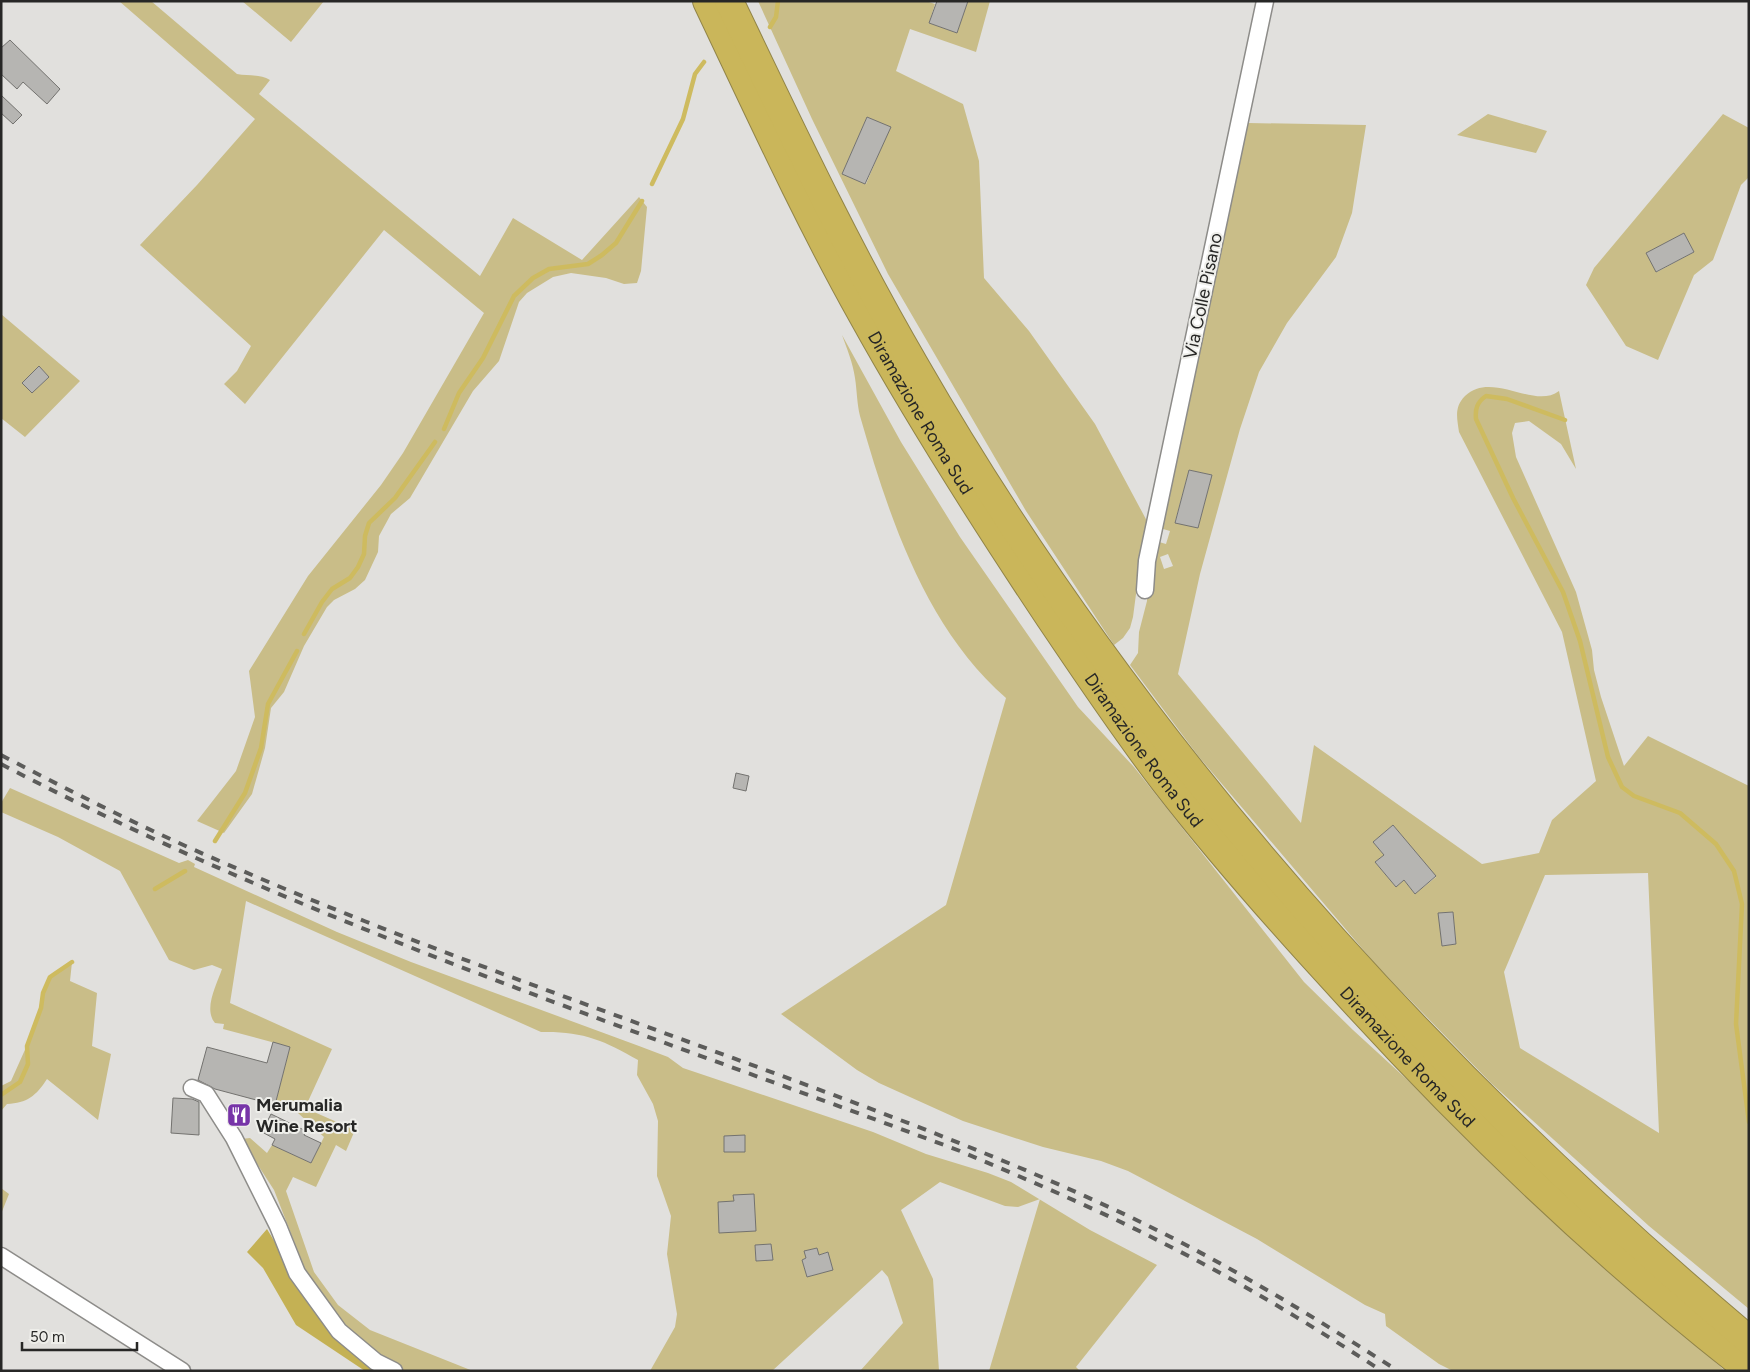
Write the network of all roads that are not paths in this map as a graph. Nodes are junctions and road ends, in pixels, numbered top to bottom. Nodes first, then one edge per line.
1 (707, 1) edge
2 (729, 1) edge
3 (1265, 1) edge
4 (1145, 590) dead end
5 (1085, 650) junction
6 (1106, 680) junction
7 (192, 1088) dead end
8 (1, 1256) edge
9 (1749, 1340) edge
10 (1749, 1370) edge
11 (182, 1371) edge
12 (394, 1371) edge

1 - 5 highway, Diramazione Roma Sud
2 - 5 highway, Diramazione Roma Sud
3 - 4 street, Via Colle Pisano
5 - 6 highway, Diramazione Roma Sud
6 - 9 highway, Diramazione Roma Sud
6 - 10 highway, Diramazione Roma Sud
7 - 12 street
8 - 11 street

